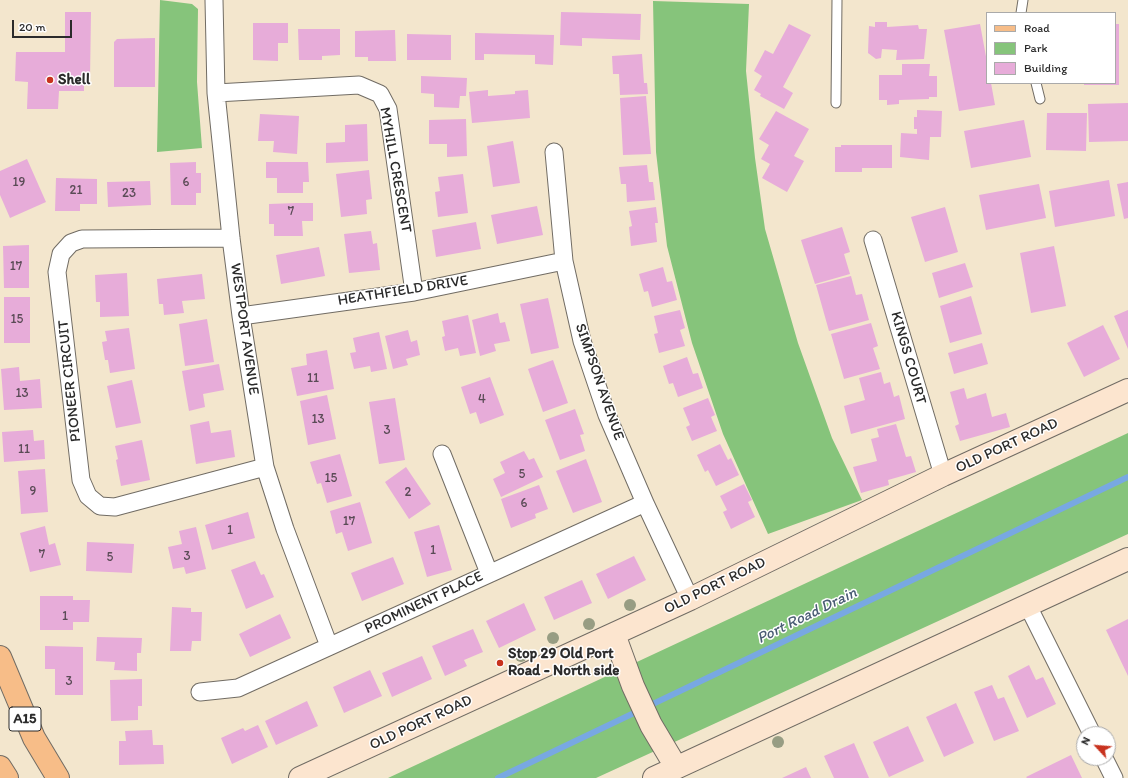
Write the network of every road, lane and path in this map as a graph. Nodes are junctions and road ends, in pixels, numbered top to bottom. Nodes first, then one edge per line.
1 (214, 0) edge
2 (837, 0) edge
3 (1023, 0) edge
4 (1021, 12) edge
5 (1036, 84) edge
6 (216, 94) junction
7 (1040, 99) dead end
8 (836, 103) dead end
9 (554, 152) dead end
10 (231, 238) junction
11 (873, 240) dead end
12 (564, 261) junction
13 (414, 292) junction
14 (241, 316) junction
15 (1128, 390) edge
16 (442, 454) dead end
17 (265, 467) junction
18 (943, 476) junction
19 (645, 503) junction
20 (1128, 559) edge
21 (489, 573) junction
22 (690, 599) junction
23 (1028, 606) junction
24 (614, 634) junction
25 (329, 646) junction
26 (0, 657) edge
27 (200, 692) dead end
28 (1088, 726) edge
29 (1108, 766) edge
30 (0, 767) edge
31 (676, 767) junction
32 (7, 778) edge
33 (58, 778) edge
34 (300, 778) edge
35 (654, 778) edge
36 (1114, 778) edge

1 - 6 street, WESTPORT AVENUE
2 - 8 lane
3 - 4 lane
5 - 7 lane
6 - 10 street, WESTPORT AVENUE
6 - 13 street, MYHILL CRESCENT
9 - 12 street, SIMPSON AVENUE
10 - 14 street, WESTPORT AVENUE
10 - 17 street, PIONEER CIRCUIT
11 - 18 street, KINGS COURT
12 - 13 street, HEATHFIELD DRIVE
12 - 19 street, SIMPSON AVENUE
13 - 14 street, HEATHFIELD DRIVE
14 - 17 street, WESTPORT AVENUE
15 - 18 main road, OLD PORT ROAD
16 - 21 street
17 - 25 street, WESTPORT AVENUE
18 - 22 main road, OLD PORT ROAD
19 - 21 street, PROMINENT PLACE
19 - 22 street, SIMPSON AVENUE
20 - 23 main road
21 - 25 street, PROMINENT PLACE
22 - 24 main road, OLD PORT ROAD
23 - 28 street
23 - 31 main road
24 - 31 main road
24 - 34 main road, OLD PORT ROAD
25 - 27 street, PROMINENT PLACE
26 - 33 main road, A15
29 - 36 street
30 - 32 main road
31 - 35 main road

